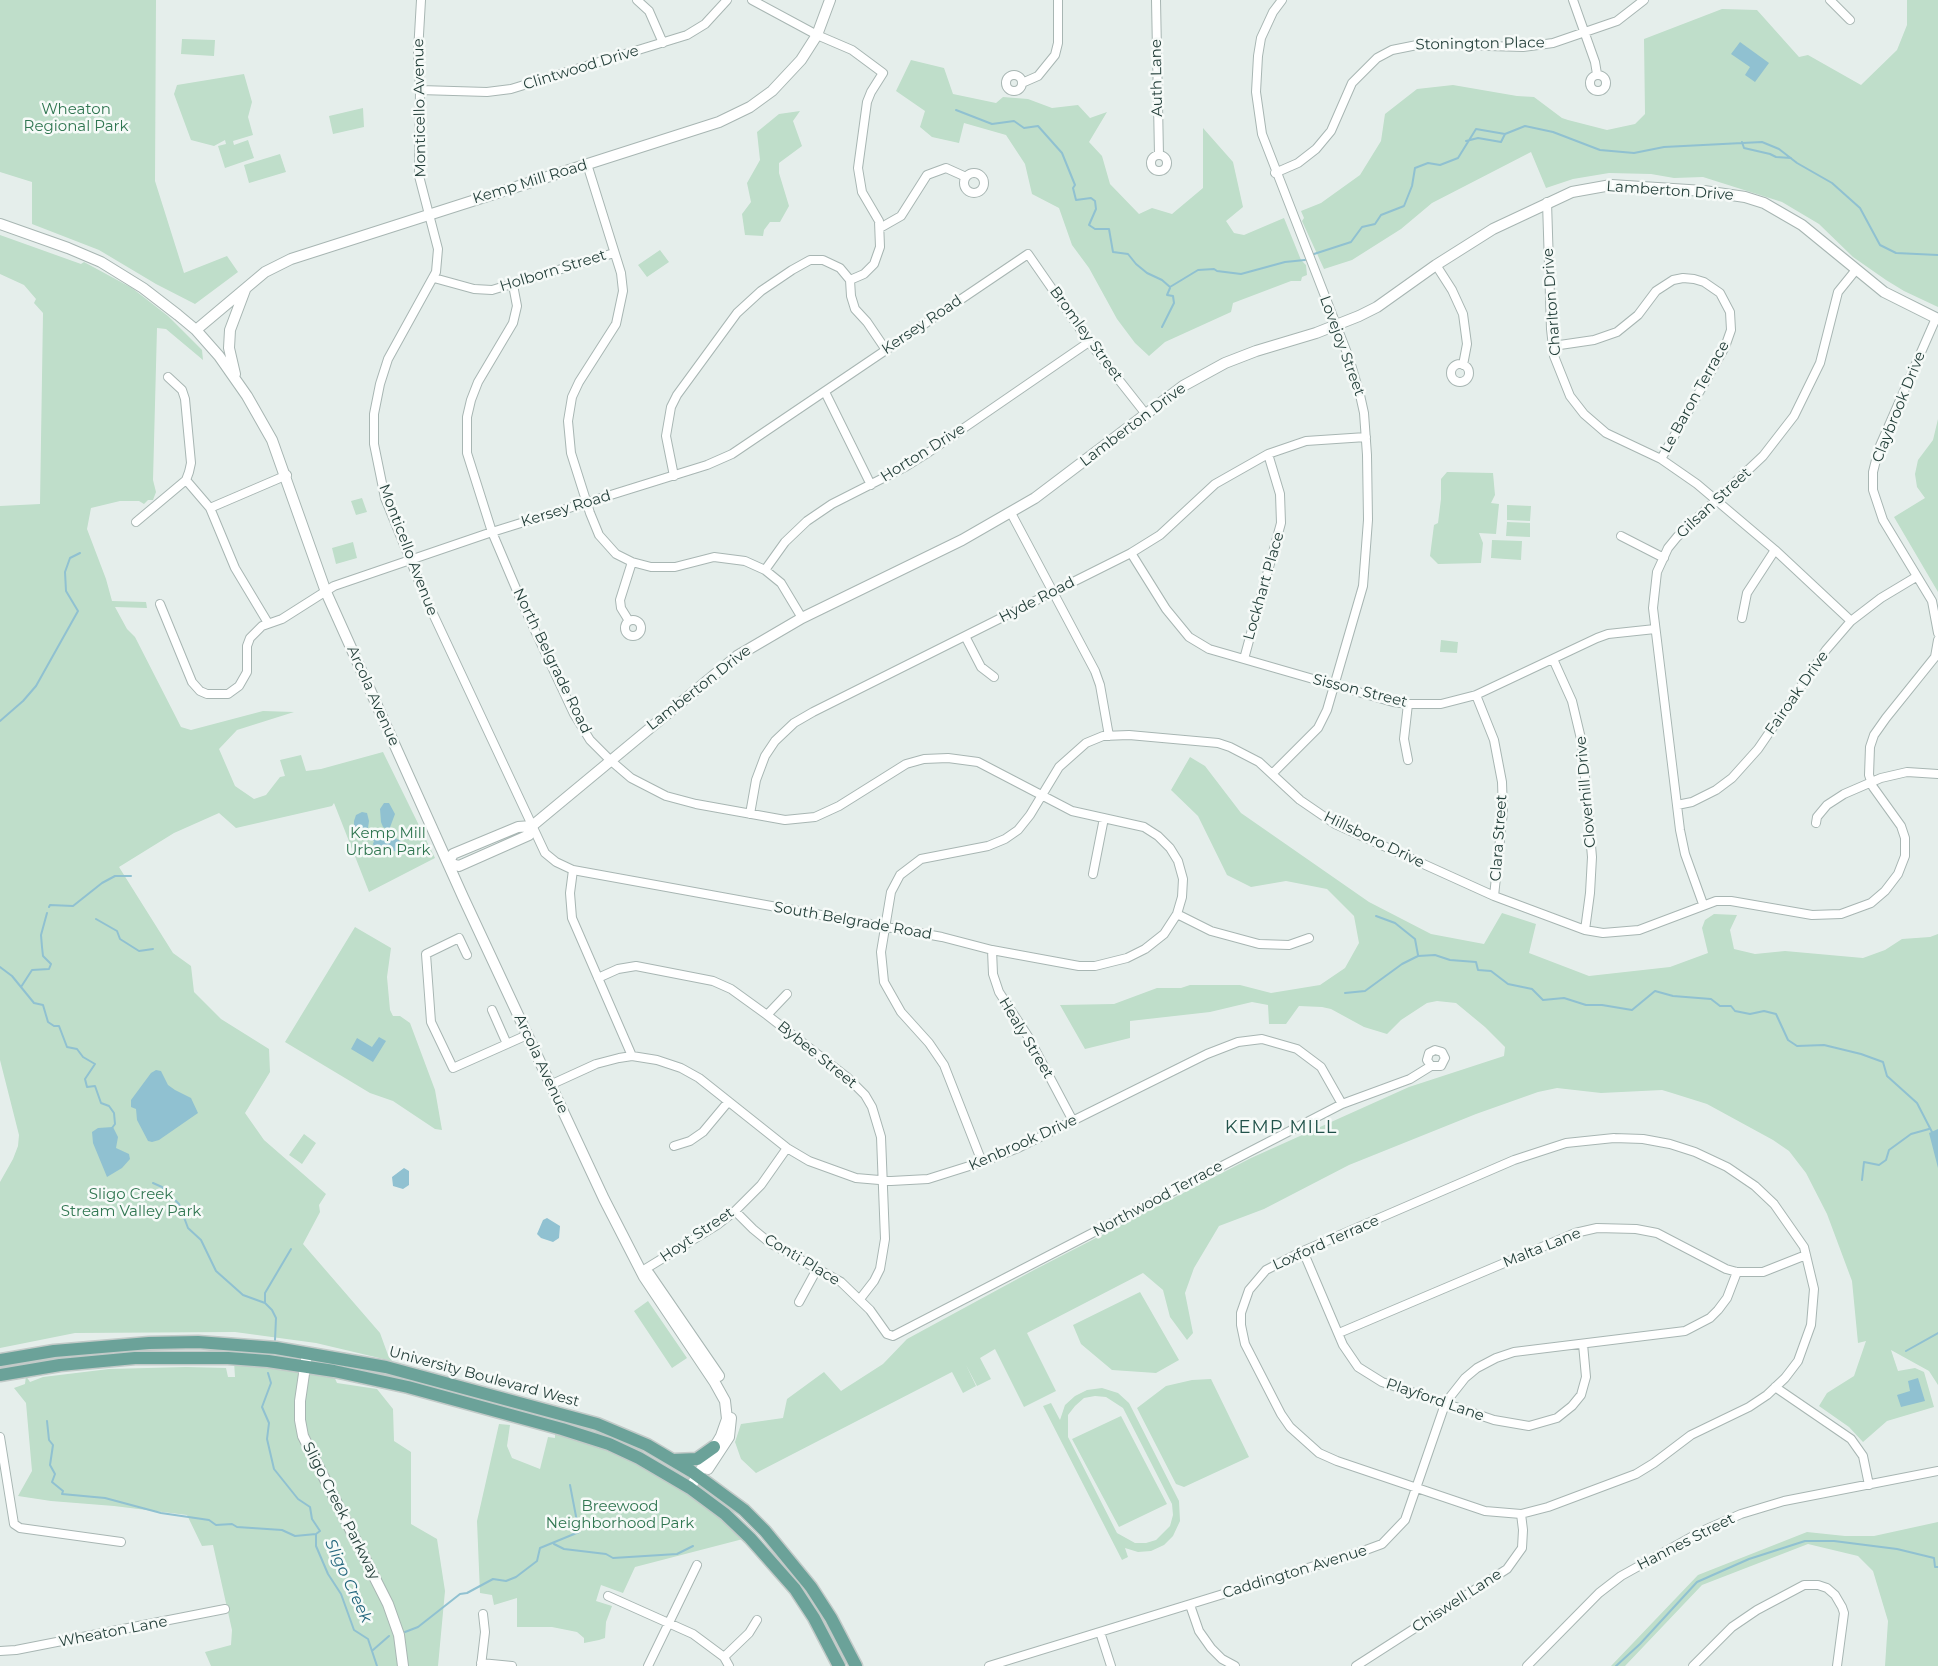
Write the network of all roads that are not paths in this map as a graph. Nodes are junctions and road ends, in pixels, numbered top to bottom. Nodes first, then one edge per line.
1 (421, 0) edge
2 (637, 0) edge
3 (727, 0) edge
4 (752, 0) edge
5 (830, 0) edge
6 (1058, 0) edge
7 (1156, 0) edge
8 (1282, 0) edge
9 (1573, 0) edge
10 (1644, 0) edge
11 (1830, 0) edge
12 (1850, 20) dead end
13 (1586, 33) junction
14 (817, 35) junction
15 (663, 43) junction
16 (1597, 74) dead end
17 (1022, 83) dead end
18 (420, 90) junction
19 (1159, 155) dead end
20 (587, 164) junction
21 (1275, 173) junction
22 (966, 177) dead end
23 (1547, 202) junction
24 (429, 214) junction
25 (0, 224) edge
26 (880, 228) junction
27 (614, 253) junction
28 (1028, 254) joint
29 (1436, 265) junction
30 (1855, 270) junction
31 (434, 278) junction
32 (850, 280) junction
33 (514, 285) junction
34 (246, 287) junction
35 (1937, 319) edge
36 (1336, 326) junction
37 (196, 330) junction
38 (1089, 342) junction
39 (1553, 346) junction
40 (886, 350) junction
41 (1463, 365) dead end
42 (168, 377) dead end
43 (236, 379) junction
44 (824, 392) junction
45 (1145, 413) junction
46 (1366, 437) junction
47 (1268, 454) junction
48 (1661, 459) junction
49 (286, 475) junction
50 (674, 476) junction
51 (186, 480) junction
52 (871, 485) junction
53 (1717, 500) junction
54 (587, 503) junction
55 (210, 508) junction
56 (1011, 513) junction
57 (136, 522) dead end
58 (492, 532) junction
59 (1621, 536) dead end
60 (1775, 550) junction
61 (1131, 553) junction
62 (1664, 558) junction
63 (409, 560) junction
64 (632, 562) junction
65 (765, 570) junction
66 (1916, 577) junction
67 (326, 592) junction
68 (1052, 593) junction
69 (160, 604) dead end
70 (802, 618) junction
71 (1742, 618) dead end
72 (629, 621) dead end
73 (1851, 621) junction
74 (268, 623) junction
75 (1655, 629) junction
76 (1938, 633) edge
77 (965, 636) junction
78 (1938, 640) edge
79 (1244, 659) junction
80 (1553, 659) junction
81 (994, 677) dead end
82 (1335, 686) junction
83 (1476, 695) junction
84 (1408, 704) junction
85 (1109, 736) junction
86 (610, 760) junction
87 (1408, 760) dead end
88 (1273, 773) junction
89 (1938, 774) edge
90 (1872, 782) junction
91 (1042, 796) junction
92 (1677, 805) junction
93 (750, 814) junction
94 (1104, 818) junction
95 (1816, 823) dead end
96 (532, 826) junction
97 (448, 863) junction
98 (573, 870) junction
99 (1094, 874) dead end
100 (1494, 896) junction
101 (1704, 904) junction
102 (1177, 914) junction
103 (885, 927) junction
104 (1585, 930) junction
105 (1309, 938) dead end
106 (992, 950) junction
107 (468, 955) dead end
108 (598, 978) junction
109 (786, 994) dead end
110 (492, 1010) dead end
111 (767, 1015) junction
112 (527, 1035) junction
113 (507, 1044) junction
114 (632, 1056) junction
115 (1431, 1066) dead end
116 (550, 1085) junction
117 (728, 1102) junction
118 (1342, 1104) junction
119 (1073, 1121) junction
120 (674, 1146) dead end
121 (786, 1148) junction
122 (982, 1162) junction
123 (883, 1181) junction
124 (735, 1211) junction
125 (1303, 1251) junction
126 (1806, 1255) junction
127 (817, 1269) junction
128 (642, 1271) junction
129 (1737, 1272) junction
130 (860, 1299) junction
131 (799, 1302) dead end
132 (887, 1334) joint
133 (1339, 1334) junction
134 (1583, 1344) junction
135 (307, 1352) junction
136 (0, 1360) edge
137 (305, 1367) junction
138 (1, 1376) edge
139 (1775, 1387) junction
140 (1446, 1404) junction
141 (0, 1437) edge
142 (714, 1447) junction
143 (672, 1460) junction
144 (1938, 1471) edge
145 (699, 1476) junction
146 (1869, 1484) junction
147 (690, 1488) junction
148 (1417, 1489) junction
149 (1521, 1514) junction
150 (737, 1526) junction
151 (121, 1542) dead end
152 (698, 1566) dead end
153 (798, 1570) junction
154 (811, 1587) junction
155 (608, 1596) dead end
156 (1190, 1605) junction
157 (225, 1609) dead end
158 (483, 1614) dead end
159 (757, 1620) dead end
160 (669, 1623) junction
161 (1100, 1632) junction
162 (828, 1644) junction
163 (0, 1651) edge
164 (724, 1658) junction
165 (481, 1664) edge
166 (1698, 1664) edge
167 (403, 1666) edge
168 (512, 1666) edge
169 (648, 1666) edge
170 (729, 1666) edge
171 (839, 1666) edge
172 (856, 1666) edge
173 (989, 1666) edge
174 (1111, 1666) edge
175 (1235, 1666) edge
176 (1356, 1666) edge
177 (1527, 1666) edge
178 (1837, 1666) edge

1 - 18 street, Monticello Avenue
2 - 15 street
3 - 15 street, Clintwood Drive
4 - 14 street
5 - 14 street, Kemp Mill Road
6 - 17 street
7 - 19 street, Auth Lane
8 - 21 street, Lovejoy Street
9 - 13 street
10 - 13 street, Stonington Place
11 - 12 street
13 - 16 street
13 - 21 street, Stonington Place
14 - 20 street, Kemp Mill Road
14 - 26 street
15 - 18 street, Clintwood Drive
18 - 24 street, Monticello Avenue
20 - 24 street, Kemp Mill Road
20 - 27 street
21 - 36 street, Lovejoy Street
22 - 26 street
23 - 29 street, Lamberton Drive
23 - 30 street, Lamberton Drive
23 - 39 street, Charlton Drive
24 - 31 street, Monticello Avenue
24 - 34 street, Kemp Mill Road
25 - 37 street, Arcola Avenue
26 - 32 street
27 - 33 street, Holborn Street
27 - 54 street
28 - 38 street, Bromley Street
28 - 40 street, Kersey Road
29 - 36 street, Lamberton Drive
29 - 41 street
30 - 35 street, Lamberton Drive
30 - 53 street, Gilsan Street
31 - 33 street, Holborn Street
31 - 63 street, Monticello Avenue
32 - 40 street
32 - 50 street
33 - 58 street, North Belgrade Road
34 - 37 street, Kemp Mill Road
34 - 43 street
35 - 66 street, Claybrook Drive
36 - 45 street, Lamberton Drive
36 - 46 street, Lovejoy Street
37 - 43 street, Arcola Avenue
38 - 45 street, Bromley Street
38 - 52 street, Horton Drive
39 - 48 street, Charlton Drive
39 - 48 street, Le Baron Terrace
40 - 44 street, Kersey Road
42 - 51 street
43 - 49 street, Arcola Avenue
44 - 50 street, Kersey Road
44 - 52 street
45 - 56 street, Lamberton Drive
46 - 47 street, Hyde Road
46 - 82 street, Lovejoy Street
47 - 61 street, Hyde Road
47 - 79 street, Lockhart Place
48 - 53 street, Charlton Drive
49 - 55 street
49 - 67 street, Arcola Avenue
50 - 54 street, Kersey Road
51 - 55 street
51 - 57 street
52 - 65 street, Horton Drive
53 - 60 street, Charlton Drive
53 - 62 street, Gilsan Street
54 - 58 street, Kersey Road
54 - 64 street
55 - 74 street
56 - 68 street
56 - 70 street, Lamberton Drive
58 - 63 street, Kersey Road
58 - 86 street, North Belgrade Road
59 - 62 street
60 - 71 street
60 - 73 street, Charlton Drive
61 - 68 street, Hyde Road
61 - 79 street, Sisson Street
62 - 75 street, Gilsan Street
63 - 67 street, Kersey Road
63 - 96 street, Monticello Avenue
64 - 65 street
64 - 72 street
65 - 70 street
66 - 73 street, Fairoak Drive
66 - 76 street, Claybrook Drive
67 - 74 street, Kersey Road
67 - 97 street, Arcola Avenue
68 - 77 street, Hyde Road
68 - 85 street
69 - 74 street, Kersey Road
70 - 86 street, Lamberton Drive
73 - 92 street, Fairoak Drive
75 - 80 street, Sisson Street
75 - 92 street, Gilsan Street
77 - 81 street
77 - 93 street, Hyde Road
78 - 90 street
79 - 82 street, Sisson Street
80 - 83 street, Sisson Street
80 - 104 street, Cloverhill Drive
82 - 84 street, Sisson Street
82 - 88 street, Lovejoy Street
83 - 84 street, Sisson Street
83 - 100 street, Clara Street
84 - 87 street
85 - 88 street, Hillsboro Drive
85 - 91 street, Hillsboro Drive
86 - 93 street, North Belgrade Road
86 - 96 street, Lamberton Drive
88 - 100 street, Hillsboro Drive
89 - 90 street
90 - 95 street
90 - 101 street, Hillsboro Drive
91 - 93 street, North Belgrade Road
91 - 94 street, North Belgrade Road
91 - 103 street, Hillsboro Drive
92 - 101 street, Gilsan Street
94 - 99 street
94 - 102 street, North Belgrade Road
96 - 97 street, Lamberton Drive
96 - 98 street, South Belgrade Road
97 - 112 street, Arcola Avenue
98 - 103 street, South Belgrade Road
98 - 108 street
100 - 104 street, Hillsboro Drive
101 - 104 street, Hillsboro Drive
102 - 105 street
102 - 106 street, South Belgrade Road
103 - 106 street, South Belgrade Road
103 - 122 street, Hillsboro Drive
106 - 119 street, Healy Street
107 - 113 street
108 - 111 street, Bybee Street
108 - 114 street
109 - 111 street
110 - 113 street
111 - 123 street, Bybee Street
112 - 113 street
112 - 116 street, Arcola Avenue
114 - 116 street, Kenbrook Drive
114 - 117 street, Kenbrook Drive
115 - 118 street, Northwood Terrace
116 - 128 street, Arcola Avenue
117 - 120 street
117 - 121 street, Kenbrook Drive
118 - 119 street, Kenbrook Drive
118 - 132 street, Northwood Terrace
119 - 122 street, Kenbrook Drive
121 - 123 street, Kenbrook Drive
121 - 124 street, Hoyt Street
122 - 123 street, Kenbrook Drive
123 - 130 street, Bybee Street
124 - 127 street, Conti Place
124 - 128 street, Hoyt Street
125 - 126 street, Loxford Terrace
125 - 133 street, Playford Lane
125 - 148 street, Loxford Terrace
126 - 129 street, Malta Lane
126 - 139 street, Loxford Terrace
127 - 130 street, Conti Place
127 - 131 street
128 - 142 street, Arcola Avenue
128 - 145 street, Arcola Avenue
129 - 133 street, Malta Lane
129 - 134 street, Caddington Avenue
130 - 132 street, Conti Place
133 - 140 street, Playford Lane
134 - 140 street, Caddington Avenue
134 - 140 street, Playford Lane
135 - 136 main road, University Boulevard West
135 - 137 street, Sligo Creek Parkway
135 - 143 main road, University Boulevard West
137 - 138 main road, University Boulevard West
137 - 147 main road, University Boulevard West
137 - 167 street, Sligo Creek Parkway
139 - 146 street
139 - 149 street, Loxford Terrace
140 - 148 street, Caddington Avenue
141 - 151 street
142 - 143 main road
142 - 145 street, Arcola Avenue
143 - 145 main road, University Boulevard West
144 - 146 street, Hannes Street
145 - 147 street, Arcola Avenue
145 - 153 main road, University Boulevard West
146 - 177 street, Hannes Street
147 - 150 main road, University Boulevard West
148 - 149 street, Loxford Terrace
148 - 156 street, Caddington Avenue
149 - 176 street, Chiswell Lane
150 - 153 main road
150 - 162 main road, University Boulevard West
152 - 160 street
153 - 154 main road, University Boulevard West
154 - 162 main road
154 - 172 main road, University Boulevard West
155 - 160 street
156 - 161 street, Caddington Avenue
156 - 175 street
157 - 163 street, Wheaton Lane
158 - 165 street
159 - 164 street
160 - 164 street
160 - 169 street
161 - 173 street, Caddington Avenue
161 - 174 street
162 - 171 main road, University Boulevard West
164 - 170 street
165 - 168 street
166 - 178 street

